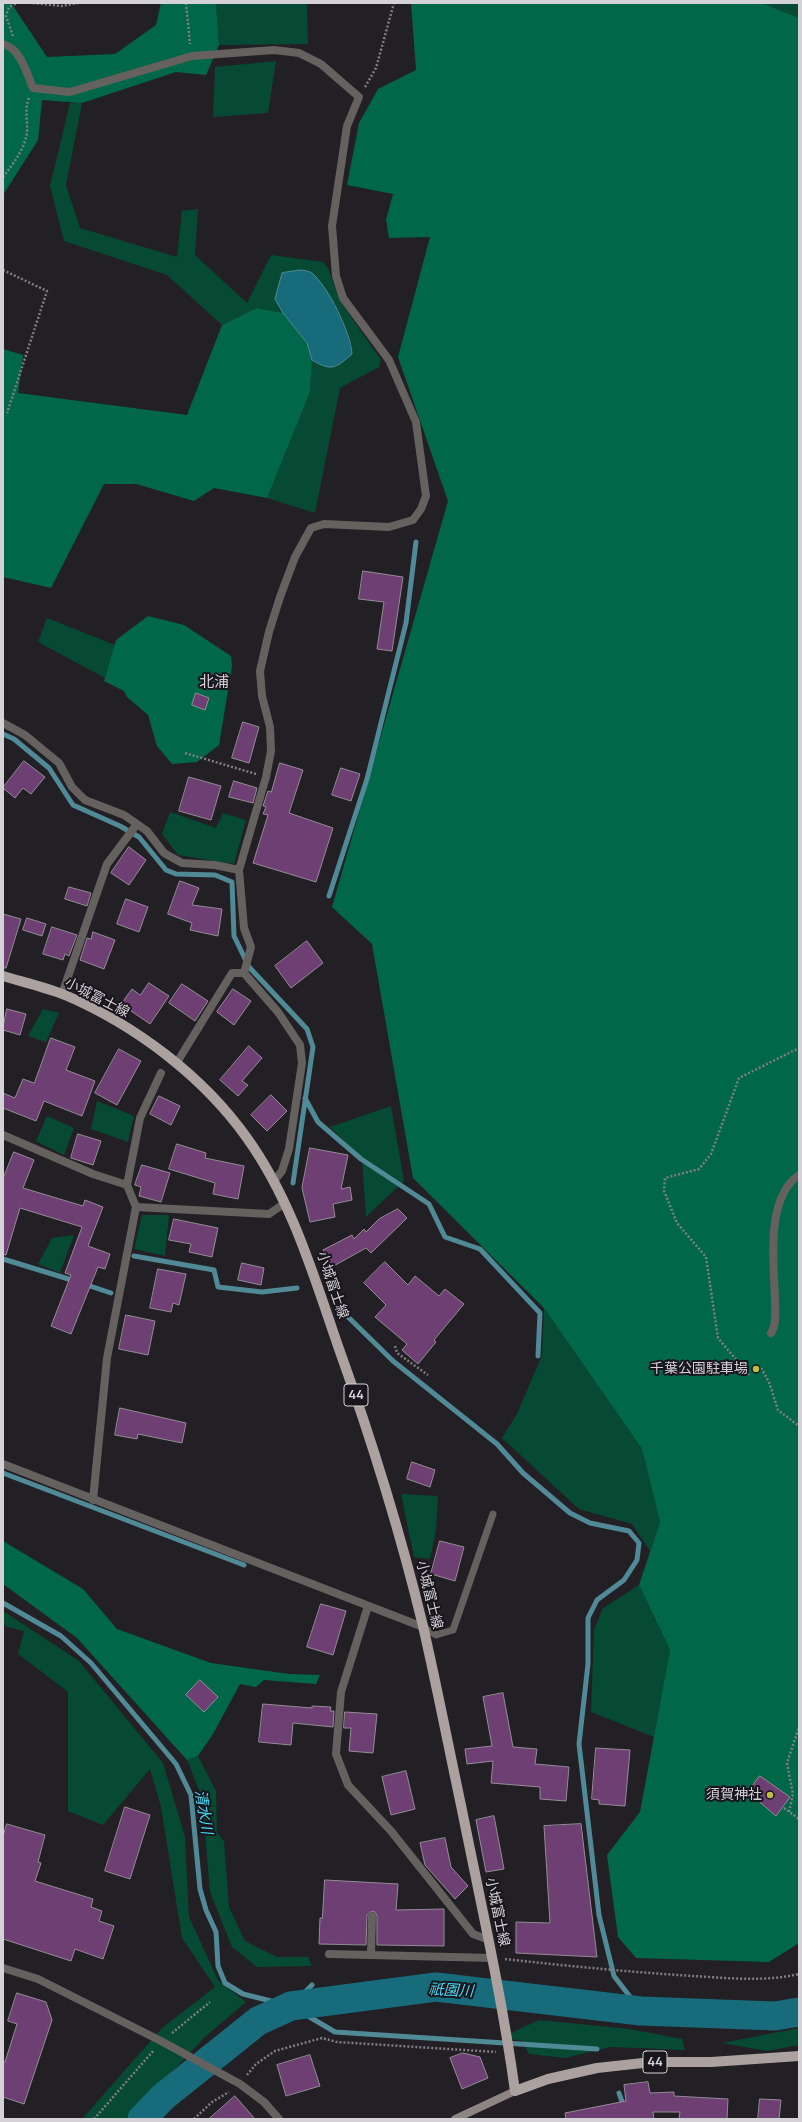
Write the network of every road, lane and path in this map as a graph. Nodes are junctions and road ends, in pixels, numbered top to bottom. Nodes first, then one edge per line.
1 (17, 3) edge
2 (33, 3) edge
3 (78, 3) edge
4 (186, 3) edge
5 (394, 3) edge
6 (7, 45) edge
7 (192, 56) junction
8 (33, 88) junction
9 (359, 97) junction
10 (3, 177) edge
11 (3, 270) edge
12 (7, 413) dead end
13 (3, 723) edge
14 (185, 753) dead end
15 (266, 777) junction
16 (137, 824) junction
17 (239, 870) junction
18 (244, 972) junction
19 (3, 976) edge
20 (62, 994) junction
21 (799, 1048) edge
22 (176, 1064) junction
23 (161, 1073) dead end
24 (3, 1135) edge
25 (799, 1175) edge
26 (274, 1182) junction
27 (127, 1185) junction
28 (285, 1203) junction
29 (136, 1207) junction
30 (771, 1333) dead end
31 (395, 1346) dead end
32 (761, 1368) dead end
33 (428, 1375) dead end
34 (749, 1375) dead end
35 (799, 1426) edge
36 (3, 1464) edge
37 (93, 1500) junction
38 (493, 1514) dead end
39 (368, 1606) junction
40 (423, 1626) junction
41 (799, 1726) edge
42 (784, 1808) dead end
43 (789, 1812) junction
44 (799, 1819) edge
45 (372, 1916) dead end
46 (489, 1940) junction
47 (329, 1954) dead end
48 (371, 1955) junction
49 (493, 1958) junction
50 (3, 1968) edge
51 (799, 1974) edge
52 (210, 2002) dead end
53 (161, 2041) junction
54 (510, 2055) junction
55 (799, 2056) edge
56 (240, 2084) junction
57 (515, 2091) junction
58 (94, 2119) edge
59 (194, 2119) edge
60 (279, 2119) edge
61 (455, 2119) edge

1 - 6 path
2 - 3 path
4 - 7 path
5 - 9 path
6 - 8 street
7 - 8 street
7 - 9 street
8 - 10 path
9 - 15 street
11 - 12 path
13 - 16 street
14 - 15 path
15 - 17 street
16 - 17 street
16 - 20 street
17 - 18 street
18 - 22 street
18 - 26 street
19 - 20 main road, 小城富士線 / 44
20 - 22 main road, 小城富士線 / 44
21 - 34 path
22 - 26 main road, 小城富士線 / 44
23 - 27 street
24 - 27 street
25 - 30 street
26 - 28 main road, 小城富士線 / 44
27 - 29 street
28 - 29 street
28 - 40 main road, 小城富士線 / 44
29 - 37 street
31 - 33 path
32 - 35 path
36 - 37 street
37 - 39 street
38 - 40 lane
39 - 40 street
39 - 46 street
40 - 46 main road, 小城富士線 / 44
41 - 43 path
42 - 43 path
43 - 44 path
45 - 48 street
46 - 49 main road, 小城富士線 / 44
47 - 48 street
48 - 49 street
49 - 51 path
49 - 54 main road, 小城富士線 / 44
50 - 53 street
52 - 53 path
53 - 56 street
53 - 58 path
54 - 56 path
54 - 57 main road, 小城富士線 / 44
55 - 57 main road, 44
56 - 59 path
56 - 60 street
57 - 61 main road

